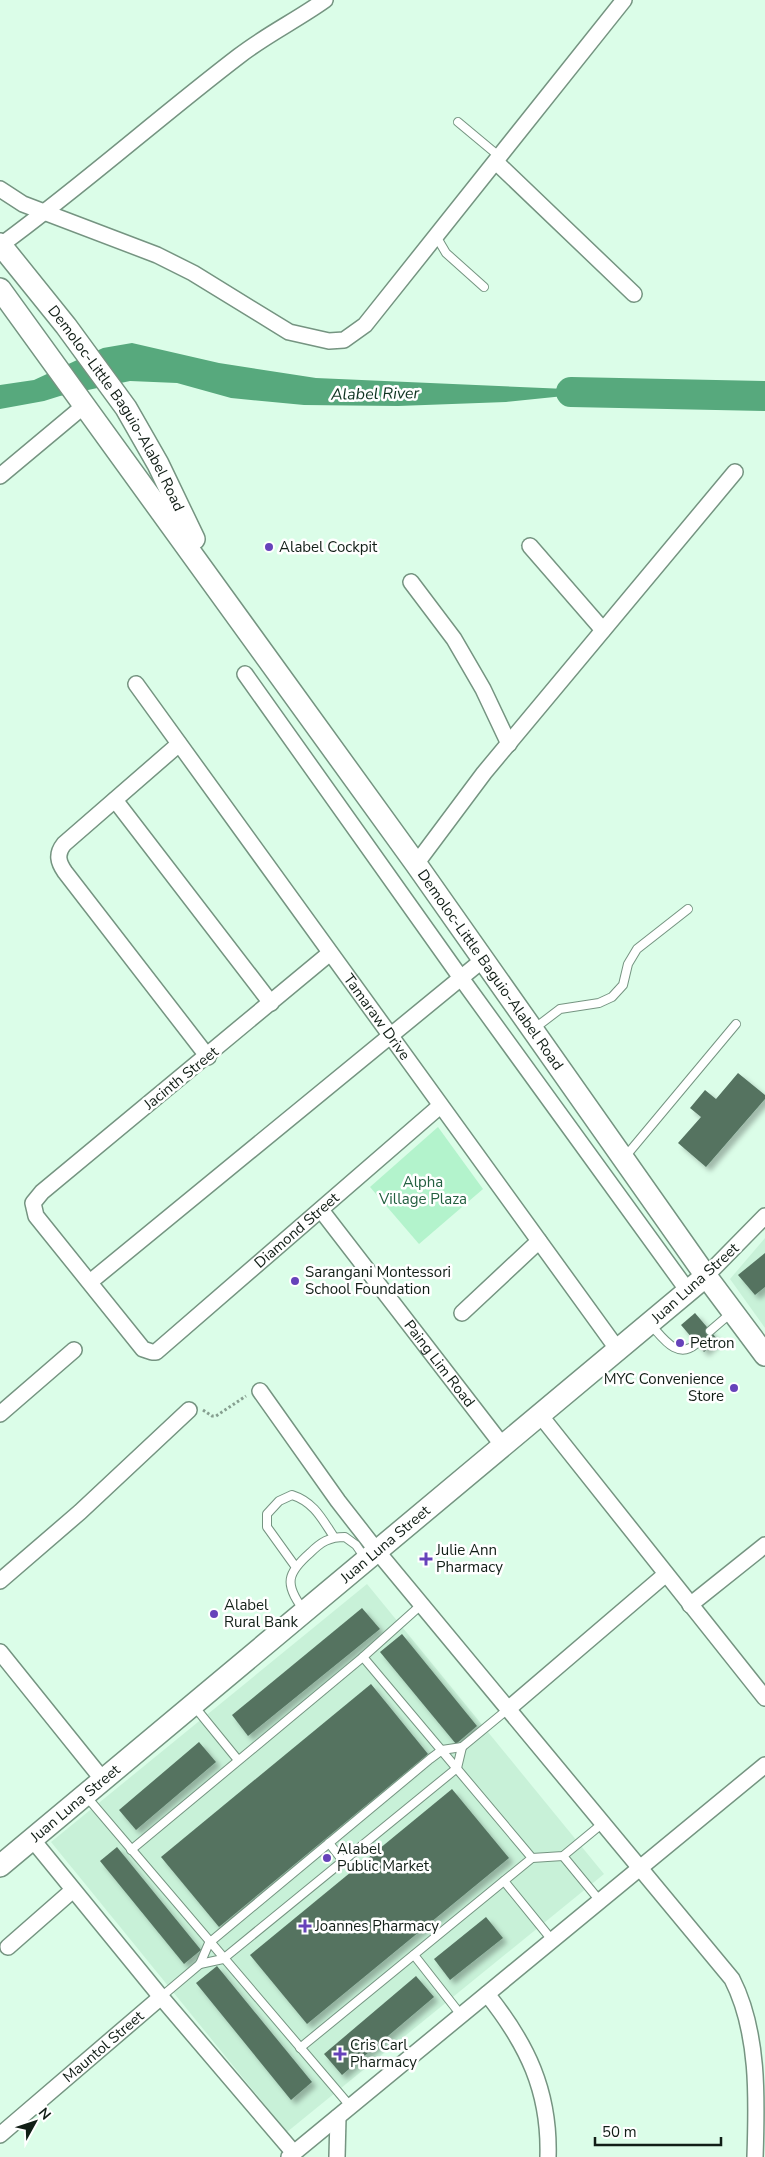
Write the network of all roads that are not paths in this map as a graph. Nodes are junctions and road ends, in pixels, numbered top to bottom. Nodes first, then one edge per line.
1 (325, 0) edge
2 (624, 0) edge
3 (458, 122) dead end
4 (498, 160) junction
5 (0, 189) edge
6 (46, 212) junction
7 (436, 236) junction
8 (0, 245) edge
9 (484, 287) dead end
10 (0, 289) edge
11 (634, 294) dead end
12 (82, 401) junction
13 (736, 472) dead end
14 (0, 476) edge
15 (530, 546) dead end
16 (411, 582) dead end
17 (215, 585) junction
18 (603, 630) junction
19 (245, 674) dead end
20 (136, 684) dead end
21 (179, 744) junction
22 (509, 744) junction
23 (115, 800) junction
24 (416, 864) junction
25 (688, 909) dead end
26 (330, 954) junction
27 (484, 959) junction
28 (461, 978) junction
29 (271, 1003) junction
30 (736, 1024) dead end
31 (533, 1029) junction
32 (390, 1036) junction
33 (208, 1056) junction
34 (440, 1106) junction
35 (624, 1159) junction
36 (321, 1210) junction
37 (765, 1216) edge
38 (539, 1242) junction
39 (706, 1276) junction
40 (90, 1282) junction
41 (688, 1292) junction
42 (733, 1312) junction
43 (462, 1313) dead end
44 (650, 1323) junction
45 (710, 1332) dead end
46 (696, 1344) dead end
47 (74, 1350) dead end
48 (618, 1350) junction
49 (765, 1355) edge
50 (260, 1391) road end
51 (189, 1410) road end
52 (0, 1414) edge
53 (540, 1415) junction
54 (503, 1446) junction
55 (334, 1537) junction
56 (765, 1545) edge
57 (366, 1548) junction
58 (295, 1566) junction
59 (666, 1574) junction
60 (0, 1581) edge
61 (421, 1605) junction
62 (690, 1605) junction
63 (304, 1611) junction
64 (0, 1652) edge
65 (363, 1656) junction
66 (765, 1698) edge
67 (192, 1704) junction
68 (508, 1709) junction
69 (462, 1747) junction
70 (442, 1750) junction
71 (238, 1760) junction
72 (765, 1765) edge
73 (457, 1768) junction
74 (103, 1780) junction
75 (84, 1795) junction
76 (603, 1823) junction
77 (32, 1839) junction
78 (329, 1843) junction
79 (131, 1850) junction
80 (563, 1856) junction
81 (532, 1858) junction
82 (344, 1861) junction
83 (0, 1866) edge
84 (640, 1868) junction
85 (504, 1881) junction
86 (73, 1890) junction
87 (600, 1901) junction
88 (552, 1940) junction
89 (208, 1943) junction
90 (8, 1947) dead end
91 (414, 1955) junction
92 (223, 1959) junction
93 (200, 1964) junction
94 (487, 1994) junction
95 (161, 1997) junction
96 (461, 2015) junction
97 (300, 2048) junction
98 (351, 2106) junction
99 (338, 2117) junction
100 (0, 2135) edge
101 (291, 2155) edge
102 (337, 2157) edge
103 (548, 2157) edge
104 (755, 2157) edge

1 - 6 street
2 - 4 street
3 - 4 lane
4 - 7 street
4 - 11 street
5 - 6 street
6 - 7 street
6 - 8 street
7 - 9 lane
8 - 17 main road, Demoloc-Little Baguio-Alabel Road
10 - 12 main road, Demoloc-Little Baguio-Alabel Road
12 - 14 street
12 - 17 main road, Demoloc-Little Baguio-Alabel Road
13 - 18 street
15 - 18 street
16 - 22 street
17 - 24 main road, Demoloc-Little Baguio-Alabel Road
18 - 22 street
19 - 28 street
20 - 21 street, Tamaraw Drive
21 - 23 street
21 - 26 street, Tamaraw Drive
22 - 24 street
23 - 29 street
23 - 33 street
24 - 27 main road, Demoloc-Little Baguio-Alabel Road
25 - 31 lane
26 - 29 street, Jacinth Street
26 - 32 street, Tamaraw Drive
27 - 28 street
27 - 31 main road, Demoloc-Little Baguio-Alabel Road
28 - 32 street
28 - 41 street
29 - 33 street, Jacinth Street
30 - 35 lane
31 - 35 main road, Demoloc-Little Baguio-Alabel Road
32 - 34 street, Tamaraw Drive
32 - 40 street
33 - 40 street, Jacinth Street
34 - 36 street, Diamond Street
34 - 38 street, Tamaraw Drive
35 - 39 main road, Demoloc-Little Baguio-Alabel Road
36 - 40 street, Diamond Street
36 - 54 street, Paing Lim Road
37 - 39 street, Juan Luna Street
38 - 43 street
38 - 48 street, Tamaraw Drive
39 - 41 main road, Juan Luna Street
39 - 42 main road, Demoloc-Little Baguio-Alabel Road
41 - 44 main road, Juan Luna Street
42 - 45 lane
42 - 49 main road, Demoloc-Little Baguio-Alabel Road
44 - 46 lane
44 - 48 main road, Juan Luna Street
47 - 52 street
48 - 53 main road, Juan Luna Street
50 - 57 street
51 - 60 street
53 - 54 main road, Juan Luna Street
53 - 59 street
54 - 57 main road, Juan Luna Street
55 - 57 lane
55 - 58 lane
55 - 58 lane
56 - 62 street
57 - 61 street
57 - 63 main road, Juan Luna Street
58 - 63 lane
59 - 62 street
59 - 68 street
61 - 65 lane
61 - 68 street
62 - 66 street
63 - 67 main road, Juan Luna Street
64 - 74 street
65 - 70 lane
65 - 71 lane
67 - 71 lane
67 - 74 main road, Juan Luna Street
68 - 69 lane
68 - 76 street
69 - 70 lane
69 - 73 lane
70 - 73 lane
70 - 78 lane
71 - 79 lane
72 - 84 street
73 - 81 lane
73 - 82 lane
74 - 75 main road, Juan Luna Street
75 - 77 main road, Juan Luna Street
75 - 79 lane
76 - 80 lane
76 - 84 street
77 - 83 main road, Juan Luna Street
77 - 86 street
78 - 82 lane
78 - 89 lane
79 - 89 lane
80 - 81 lane
80 - 87 lane
81 - 85 lane
82 - 92 lane
84 - 87 street
84 - 104 street
85 - 88 lane
85 - 91 lane
86 - 90 street
86 - 95 street
87 - 88 street
88 - 94 street
89 - 92 lane
89 - 93 lane
91 - 96 lane
91 - 97 lane
92 - 93 lane
92 - 97 lane
93 - 95 lane
94 - 96 street
94 - 103 street
95 - 100 street, Mauntol Street
95 - 101 street
96 - 98 street
97 - 98 lane
98 - 99 street
99 - 101 street
99 - 102 street

